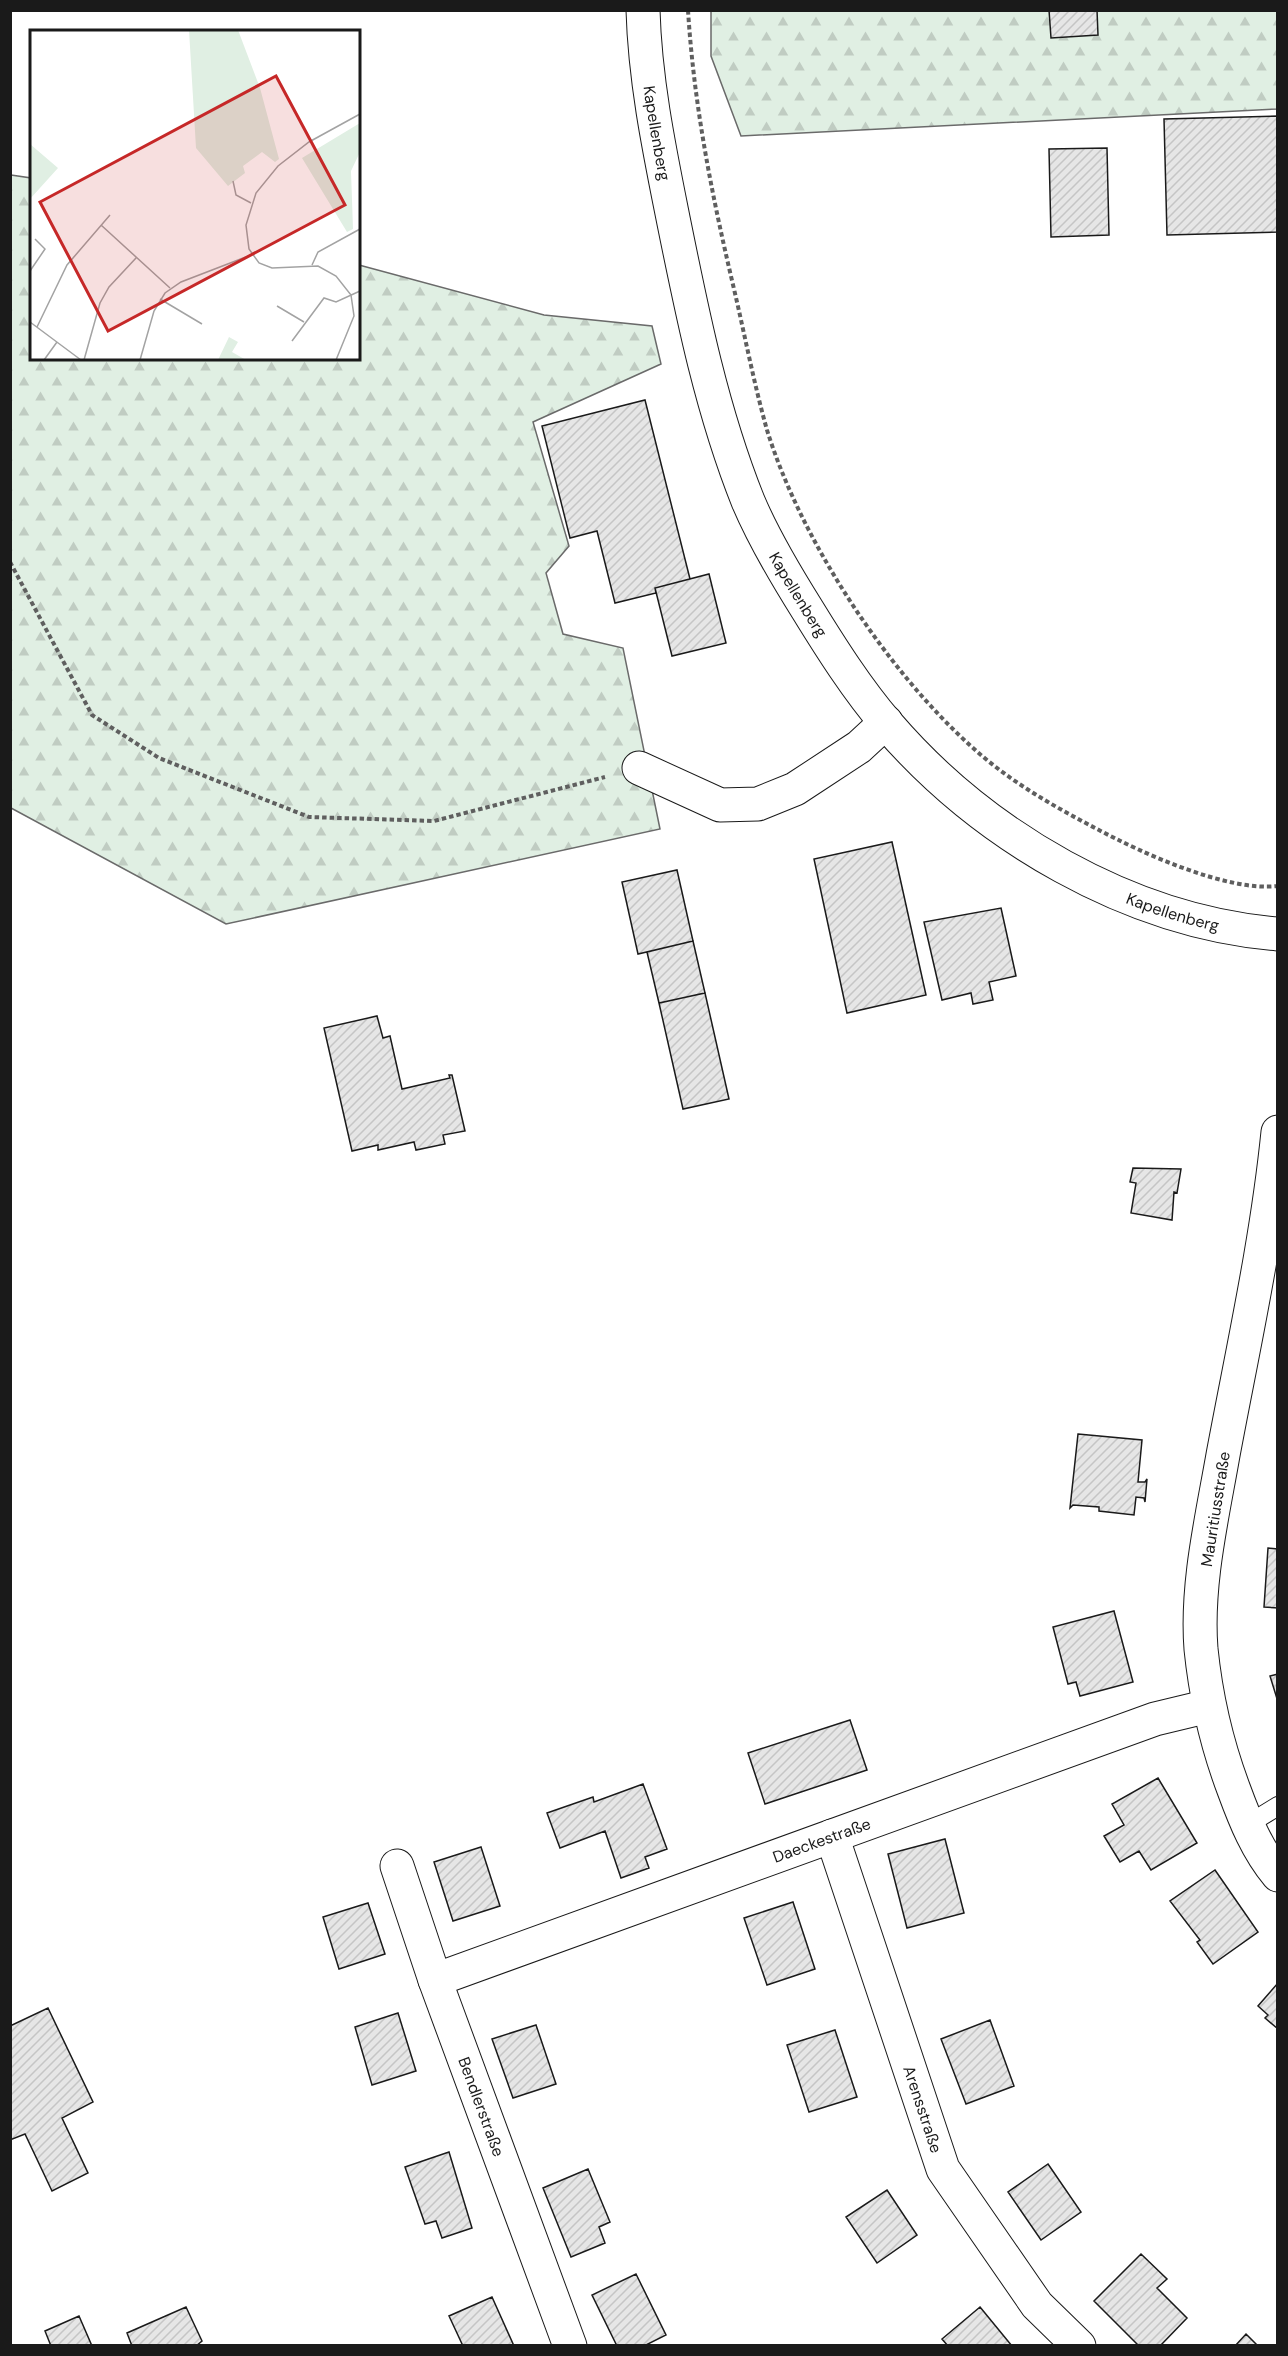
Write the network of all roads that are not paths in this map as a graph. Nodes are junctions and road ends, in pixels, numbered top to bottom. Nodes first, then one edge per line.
1 (643, 10) edge
2 (886, 722) junction
3 (639, 768) road end
4 (1278, 934) edge
5 (1278, 1132) edge
6 (1209, 1706) junction
7 (1278, 1806) edge
8 (1247, 1825) junction
9 (832, 1836) junction
10 (397, 1866) dead end
11 (1278, 1875) edge
12 (435, 1980) junction
13 (570, 2346) edge
14 (1079, 2346) edge

1 - 2 street, Kapellenberg
2 - 3 street
2 - 4 street, Kapellenberg
5 - 6 street, Mauritiusstraße
6 - 8 street, Mauritiusstraße
6 - 9 street, Daeckestraße
7 - 8 lane
8 - 11 street, Mauritiusstraße
9 - 12 street, Daeckestraße
9 - 14 street, Arensstraße
10 - 12 street, Bendlerstraße
12 - 13 street, Bendlerstraße

